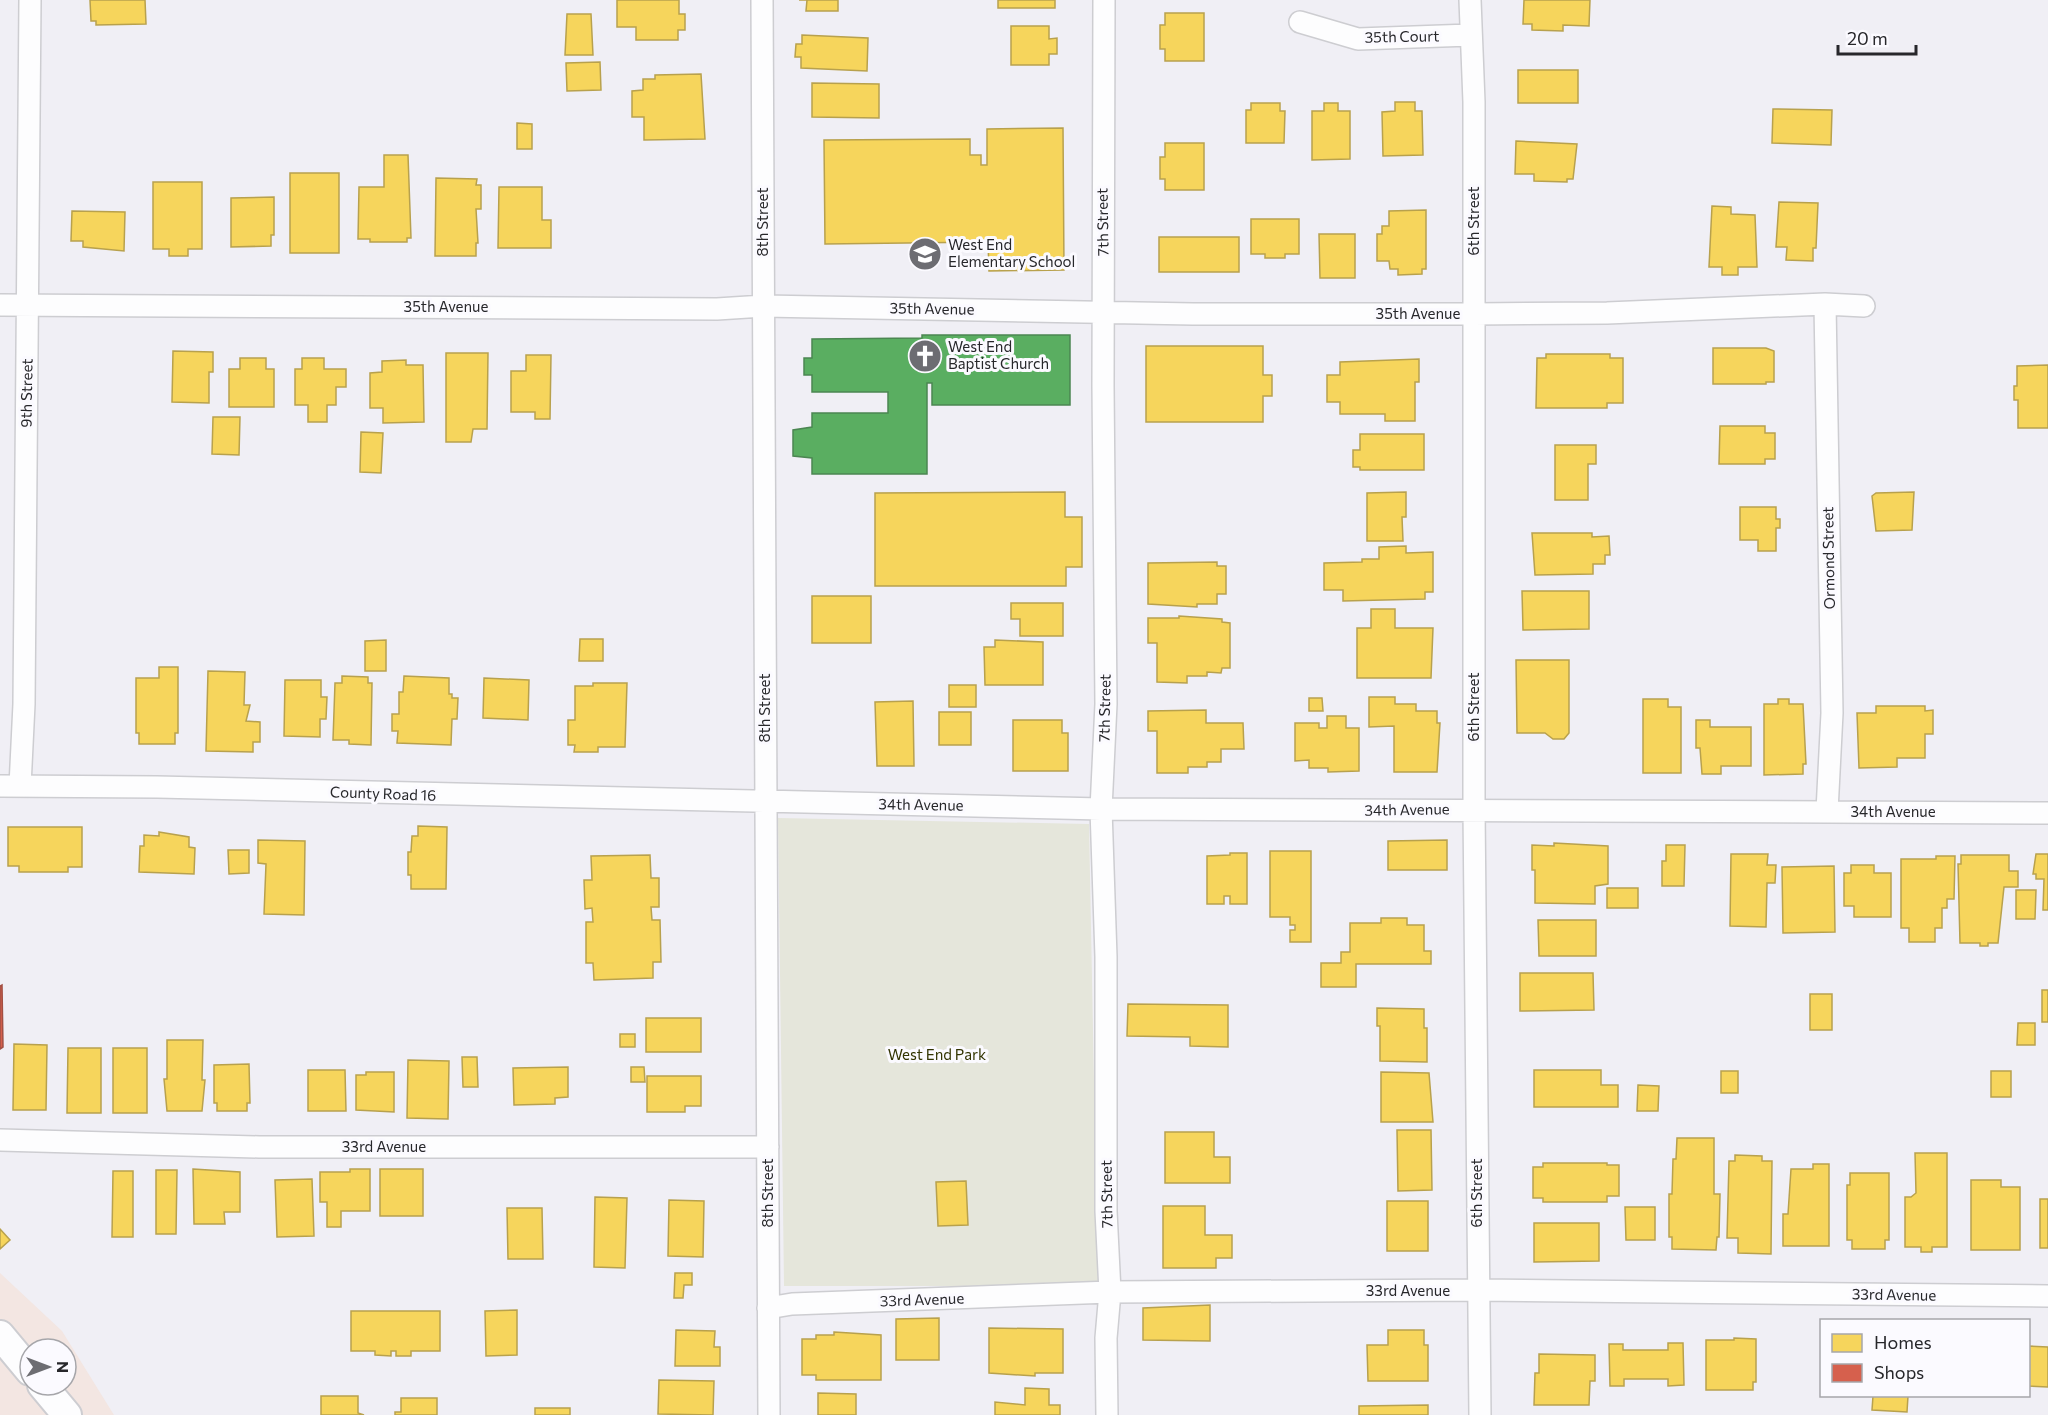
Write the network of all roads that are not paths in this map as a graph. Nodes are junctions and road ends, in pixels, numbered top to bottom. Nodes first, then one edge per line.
1 (30, 0) edge
2 (762, 0) edge
3 (1104, 0) edge
4 (1470, 0) edge
5 (1300, 22) dead end
6 (1470, 35) junction
7 (1825, 304) junction
8 (0, 305) edge
9 (27, 306) junction
10 (764, 306) junction
11 (1864, 306) dead end
12 (1105, 311) junction
13 (1474, 314) junction
14 (10, 786) edge
15 (766, 802) junction
16 (1101, 809) junction
17 (1474, 809) junction
18 (1827, 812) junction
19 (2048, 813) edge
20 (0, 1140) edge
21 (768, 1147) junction
22 (1477, 1290) junction
23 (1110, 1292) junction
24 (2048, 1296) edge
25 (768, 1308) junction
26 (0, 1335) edge
27 (18, 1357) edge
28 (52, 1397) edge
29 (68, 1415) edge
30 (769, 1415) edge
31 (1107, 1415) edge
32 (1480, 1415) edge

1 - 9 street, 9th Street
2 - 10 street, 8th Street
3 - 12 street, 7th Street
4 - 6 street, 6th Street
5 - 6 street, 35th Court
6 - 13 street, 6th Street
7 - 11 street, 35th Avenue
7 - 13 street, 35th Avenue
7 - 18 street, Ormond Street
8 - 9 street, 35th Avenue
9 - 10 street, 35th Avenue
9 - 14 street, 9th Street
10 - 12 street, 35th Avenue
10 - 15 street, 8th Street
12 - 13 street, 35th Avenue
12 - 16 street, 7th Street
13 - 17 street, 6th Street
14 - 15 street, County Road 16
15 - 16 street, 34th Avenue
15 - 21 street, 8th Street
16 - 17 street, 34th Avenue
16 - 23 street, 7th Street
17 - 18 street, 34th Avenue
17 - 22 street, 6th Street
18 - 19 street, 34th Avenue
20 - 21 street, 33rd Avenue
21 - 25 street, 8th Street
22 - 23 street, 33rd Avenue
22 - 24 street, 33rd Avenue
22 - 32 street, 6th Street
23 - 25 street, 33rd Avenue
23 - 31 street, 7th Street
25 - 30 street, 8th Street
26 - 27 main road
28 - 29 main road

